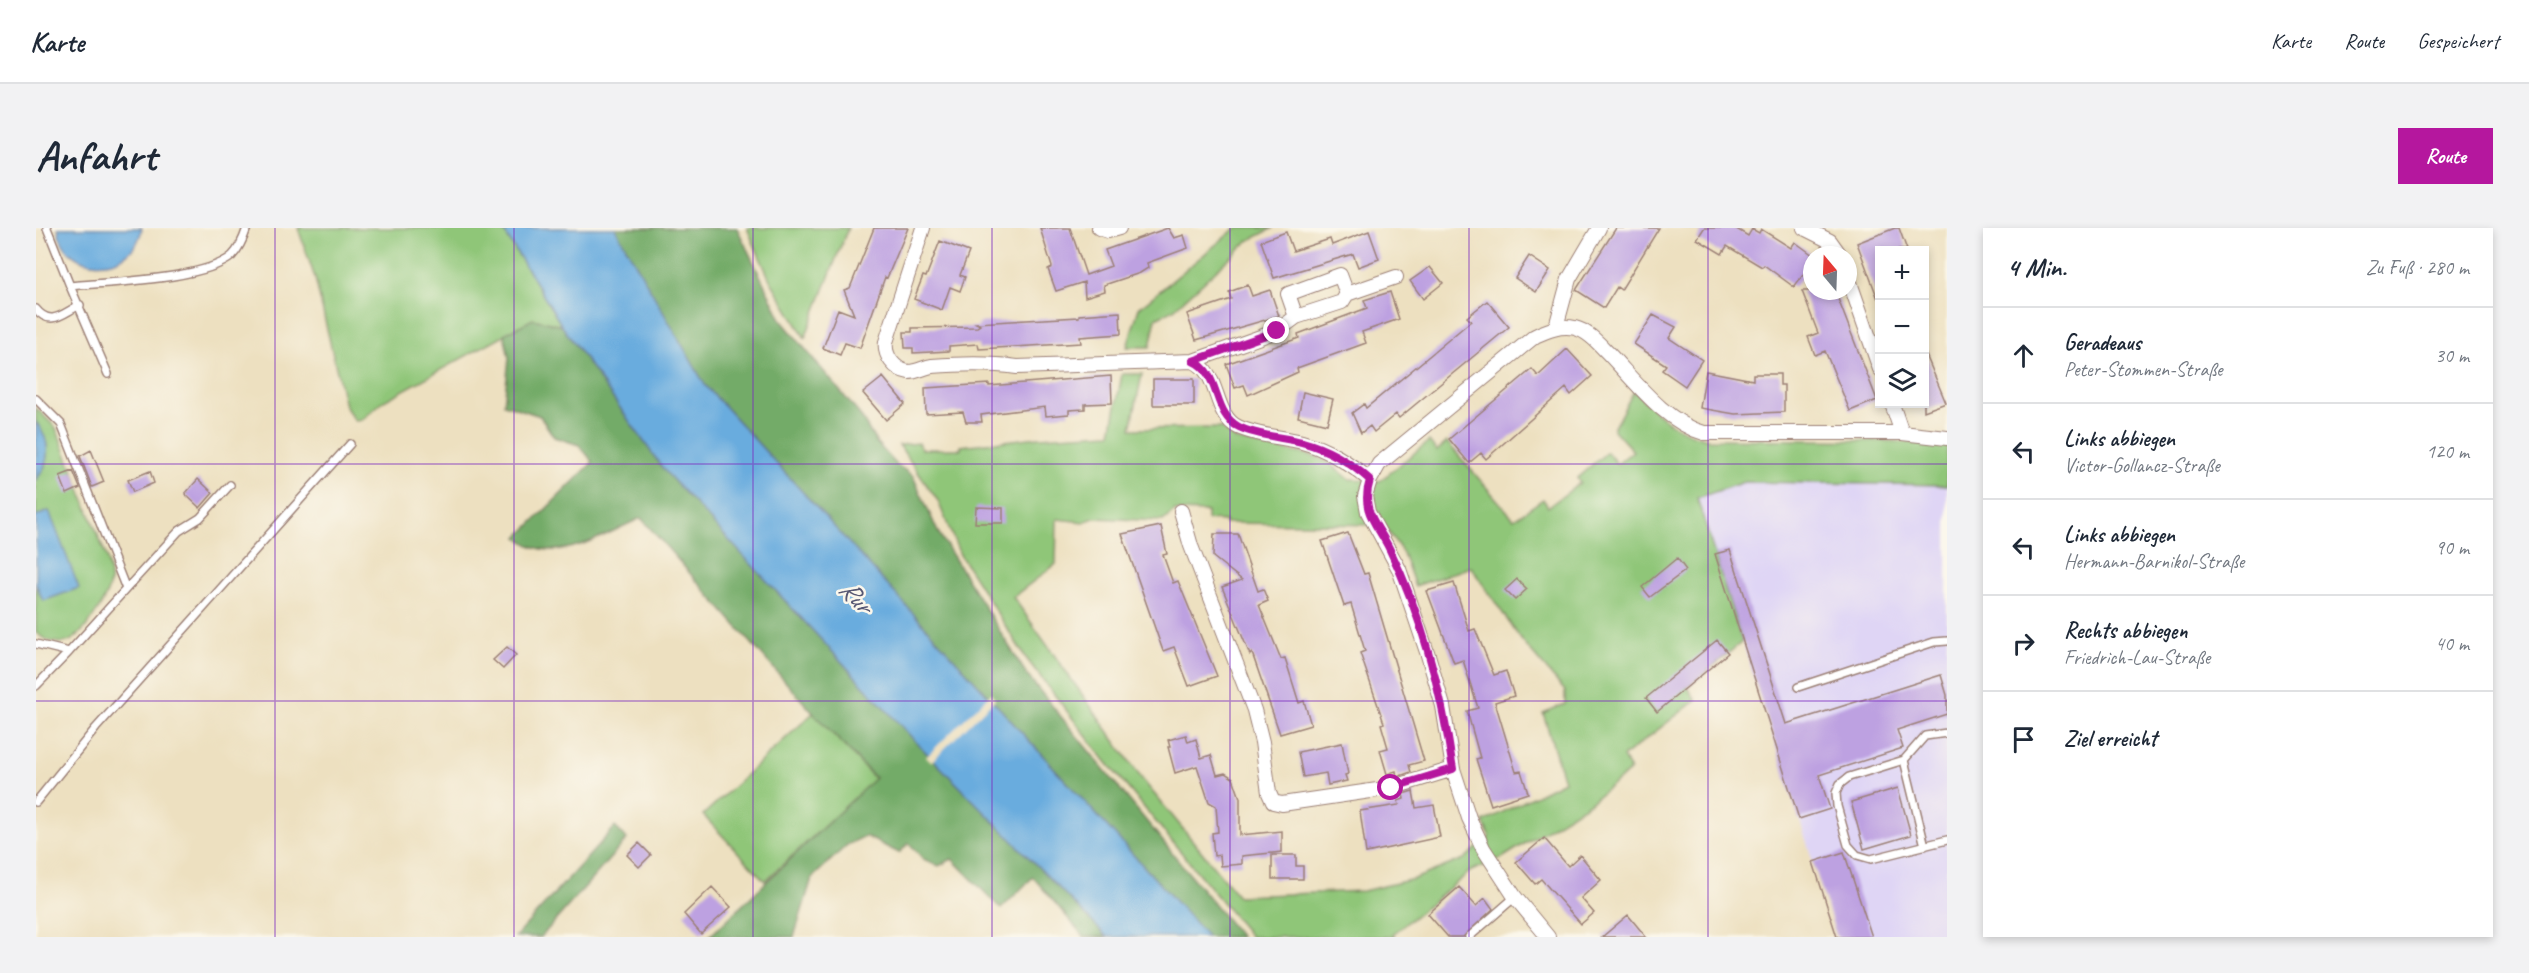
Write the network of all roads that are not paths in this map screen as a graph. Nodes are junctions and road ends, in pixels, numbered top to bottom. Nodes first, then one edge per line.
1 (47, 228) edge
2 (248, 228) edge
3 (923, 228) edge
4 (1099, 228) edge
5 (1119, 228) edge
6 (1599, 228) edge
7 (1804, 228) edge
8 (1834, 246) edge
9 (1396, 277) dead end
10 (70, 286) junction
11 (1347, 294) junction
12 (1856, 300) edge
13 (80, 305) junction
14 (36, 309) edge
15 (1296, 317) junction
16 (1556, 327) junction
17 (1875, 355) edge
18 (1193, 361) junction
19 (108, 374) dead end
20 (36, 399) edge
21 (1893, 408) edge
22 (1902, 433) junction
23 (1947, 438) edge
24 (350, 444) dead end
25 (1370, 480) junction
26 (230, 486) dead end
27 (1181, 511) dead end
28 (126, 589) junction
29 (1947, 641) edge
30 (36, 644) edge
31 (69, 652) junction
32 (36, 686) edge
33 (1798, 687) dead end
34 (1947, 733) edge
35 (1904, 760) junction
36 (1453, 769) junction
37 (36, 802) edge
38 (1947, 840) edge
39 (1924, 846) junction
40 (1515, 897) junction
41 (1469, 937) edge
42 (1548, 937) edge

1 - 10 lane
2 - 10 lane
3 - 18 street
4 - 5 street
6 - 16 street
7 - 8 street
9 - 11 street
10 - 13 lane
11 - 15 street
11 - 15 street
12 - 17 street
13 - 14 lane
13 - 19 lane
15 - 18 street
16 - 22 street
16 - 25 street
18 - 25 street
20 - 28 lane
21 - 22 street
22 - 23 street
24 - 37 lane
25 - 36 street
26 - 28 lane
27 - 36 street
28 - 31 lane
29 - 33 lane
30 - 31 lane
31 - 32 lane
34 - 35 lane
35 - 39 lane
35 - 39 lane
36 - 40 street
38 - 39 lane
40 - 41 lane
40 - 42 street

